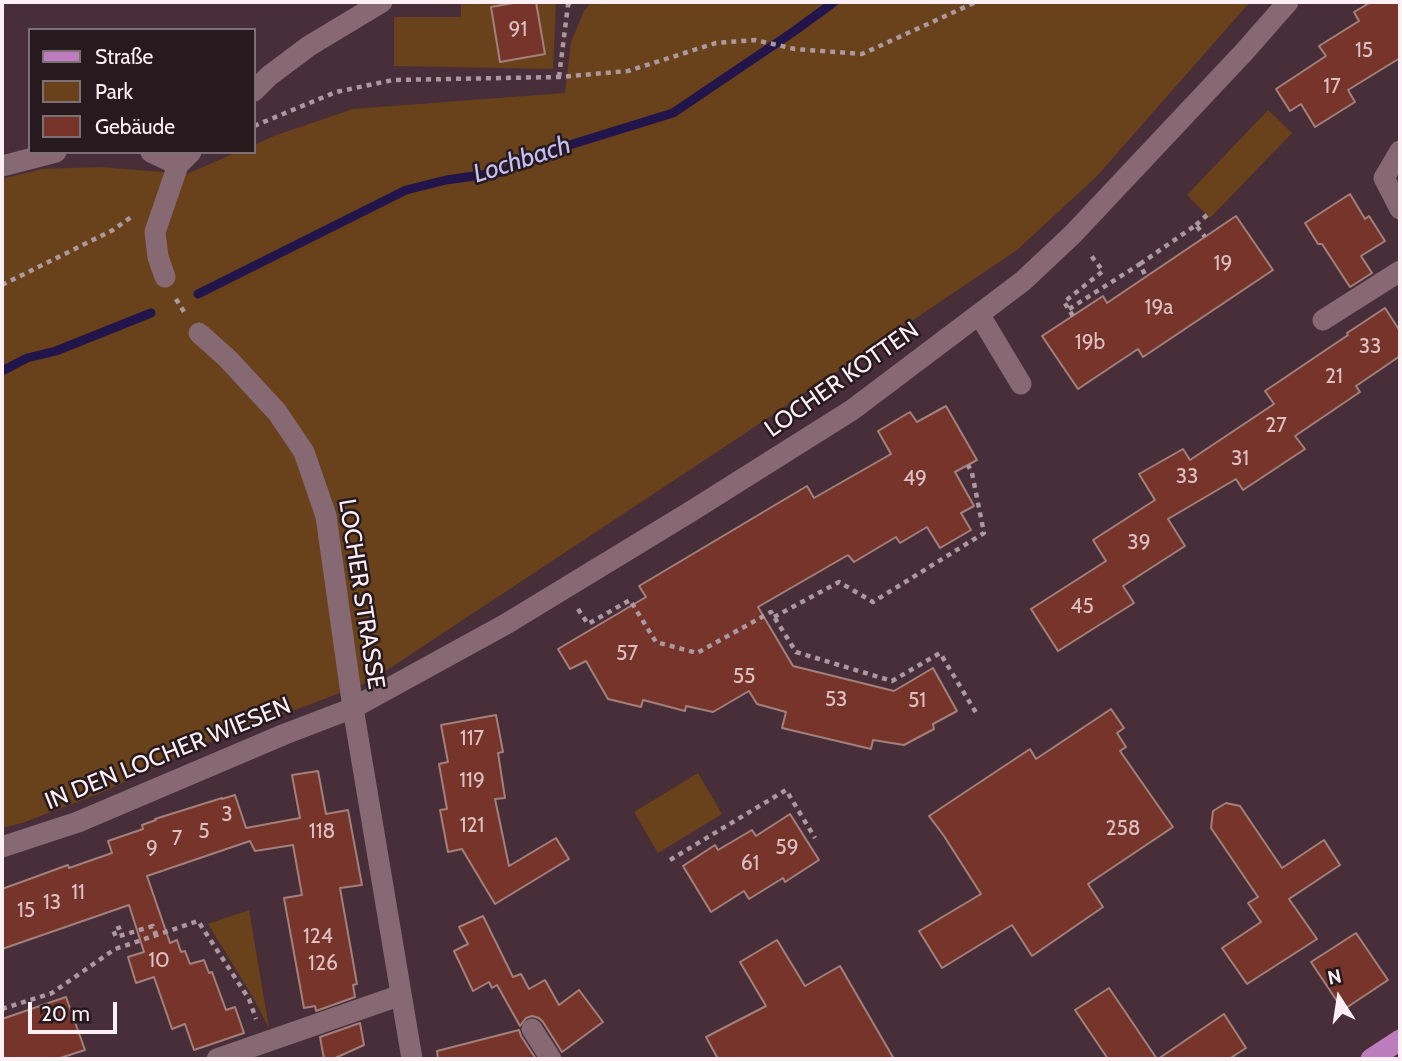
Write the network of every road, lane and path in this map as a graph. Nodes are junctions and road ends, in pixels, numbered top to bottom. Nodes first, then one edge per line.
1 (382, 2) edge
2 (571, 2) edge
3 (976, 2) edge
4 (1288, 2) edge
5 (559, 77) junction
6 (256, 89) edge
7 (256, 125) edge
8 (1400, 151) edge
9 (48, 154) edge
10 (160, 154) edge
11 (184, 159) edge
12 (2, 166) edge
13 (144, 208) dead end
14 (1400, 209) edge
15 (1208, 215) dead end
16 (1196, 225) junction
17 (1205, 237) dead end
18 (1140, 264) junction
19 (1103, 271) dead end
20 (1400, 271) edge
21 (165, 277) joint
22 (1146, 277) dead end
23 (2, 285) edge
24 (1069, 309) junction
25 (979, 314) junction
26 (1073, 316) dead end
27 (1323, 320) dead end
28 (199, 333) joint
29 (1021, 384) dead end
30 (968, 465) dead end
31 (774, 617) junction
32 (588, 624) dead end
33 (353, 708) junction
34 (978, 716) dead end
35 (815, 838) dead end
36 (2, 847) edge
37 (670, 860) dead end
38 (121, 927) dead end
39 (156, 935) junction
40 (401, 995) junction
41 (2, 1009) edge
42 (532, 1029) dead end
43 (1400, 1040) edge
44 (265, 1043) junction
45 (217, 1059) edge
46 (412, 1059) edge
47 (551, 1059) edge
48 (1371, 1059) edge

1 - 6 street
2 - 5 path
3 - 5 path
4 - 25 street, LOCHER KOTTEN
5 - 7 path
8 - 14 street
9 - 12 street
10 - 11 street
11 - 21 street
13 - 23 path
15 - 16 path
16 - 17 path
16 - 18 path
18 - 22 path
18 - 24 path
19 - 24 path
20 - 27 street
21 - 28 path
24 - 26 path
25 - 29 street
25 - 33 street, LOCHER KOTTEN
28 - 33 street, LOCHER STRASSE
30 - 31 path
31 - 32 path
31 - 34 path
33 - 36 street, IN DEN LOCHER WIESEN
33 - 40 street, LOCHER STRASSE
35 - 37 path
38 - 39 path
39 - 41 path
39 - 44 path
40 - 44 street
40 - 46 street, LOCHER STRASSE
42 - 47 street
43 - 48 main road
44 - 45 street

